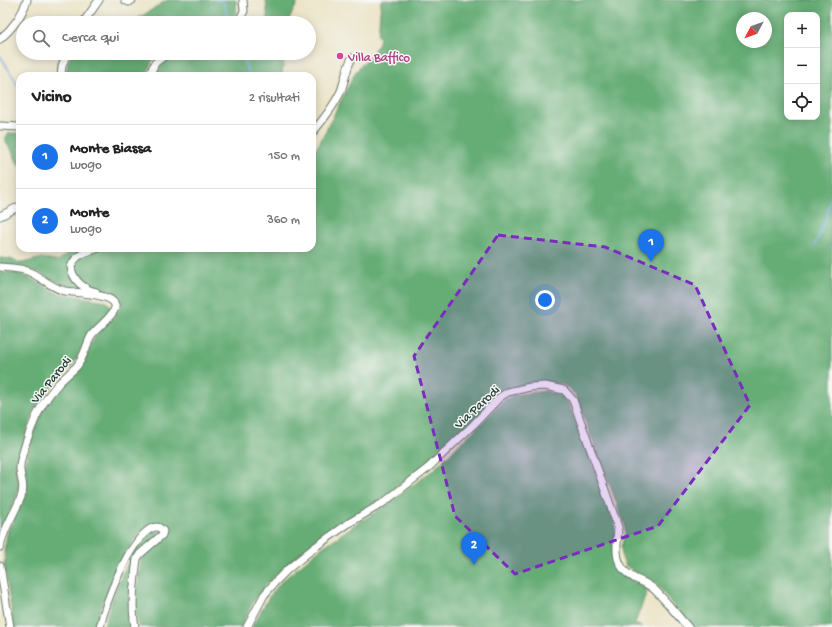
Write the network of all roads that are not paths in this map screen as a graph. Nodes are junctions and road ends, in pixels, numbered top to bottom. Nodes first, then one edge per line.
1 (28, 0) edge
2 (99, 0) edge
3 (125, 0) edge
4 (132, 0) edge
5 (243, 0) edge
6 (21, 16) edge
7 (88, 16) edge
8 (242, 16) edge
9 (16, 23) edge
10 (0, 39) edge
11 (352, 58) dead end
12 (64, 60) edge
13 (159, 60) edge
14 (61, 72) edge
15 (151, 72) edge
16 (0, 126) edge
17 (16, 127) edge
18 (316, 128) edge
19 (16, 208) edge
20 (0, 216) edge
21 (85, 252) edge
22 (0, 267) edge
23 (108, 298) junction
24 (0, 548) edge
25 (0, 566) edge
26 (10, 627) edge
27 (100, 627) edge
28 (135, 627) edge
29 (247, 627) edge
30 (688, 627) edge

1 - 6 street
2 - 7 street
3 - 4 street
5 - 8 street
9 - 10 street
11 - 18 street
12 - 14 street
13 - 15 street
16 - 17 street
19 - 20 street
21 - 23 street
22 - 23 street
23 - 24 street, Via Parodi
25 - 26 street
27 - 28 street
29 - 30 street, Via Parodi

